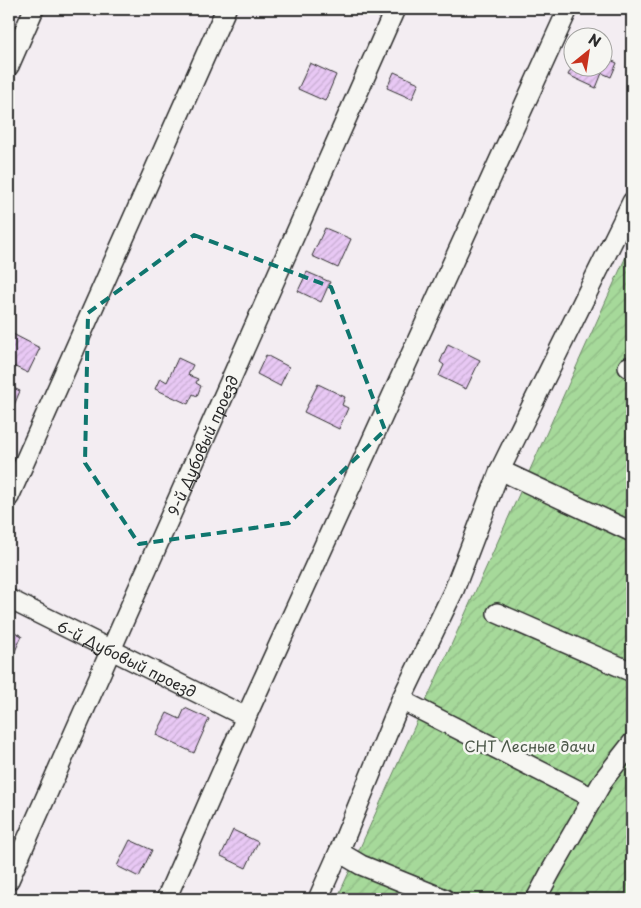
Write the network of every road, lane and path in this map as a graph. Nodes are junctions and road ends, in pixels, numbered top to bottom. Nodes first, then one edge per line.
1 (34, 9) edge
2 (226, 9) edge
3 (395, 9) edge
4 (568, 9) edge
5 (9, 66) edge
6 (632, 202) edge
7 (500, 470) junction
8 (9, 497) edge
9 (632, 532) edge
10 (9, 599) edge
11 (496, 613) dead end
12 (110, 650) junction
13 (632, 672) edge
14 (401, 700) junction
15 (246, 717) junction
16 (632, 743) edge
17 (593, 798) junction
18 (339, 852) junction
19 (9, 880) edge
20 (166, 899) edge
21 (318, 899) edge
22 (445, 899) edge
23 (536, 899) edge

1 - 5 street
2 - 8 street
3 - 12 street, 9-й Дубовый проезд
4 - 15 street
6 - 7 street
7 - 9 street
7 - 14 street
10 - 12 street, 6-й Дубовый проезд
11 - 13 street
12 - 15 street, 6-й Дубовый проезд
12 - 19 street, 9-й Дубовый проезд
14 - 17 street
14 - 18 street
15 - 20 street
16 - 17 street
17 - 23 street
18 - 21 street
18 - 22 street

